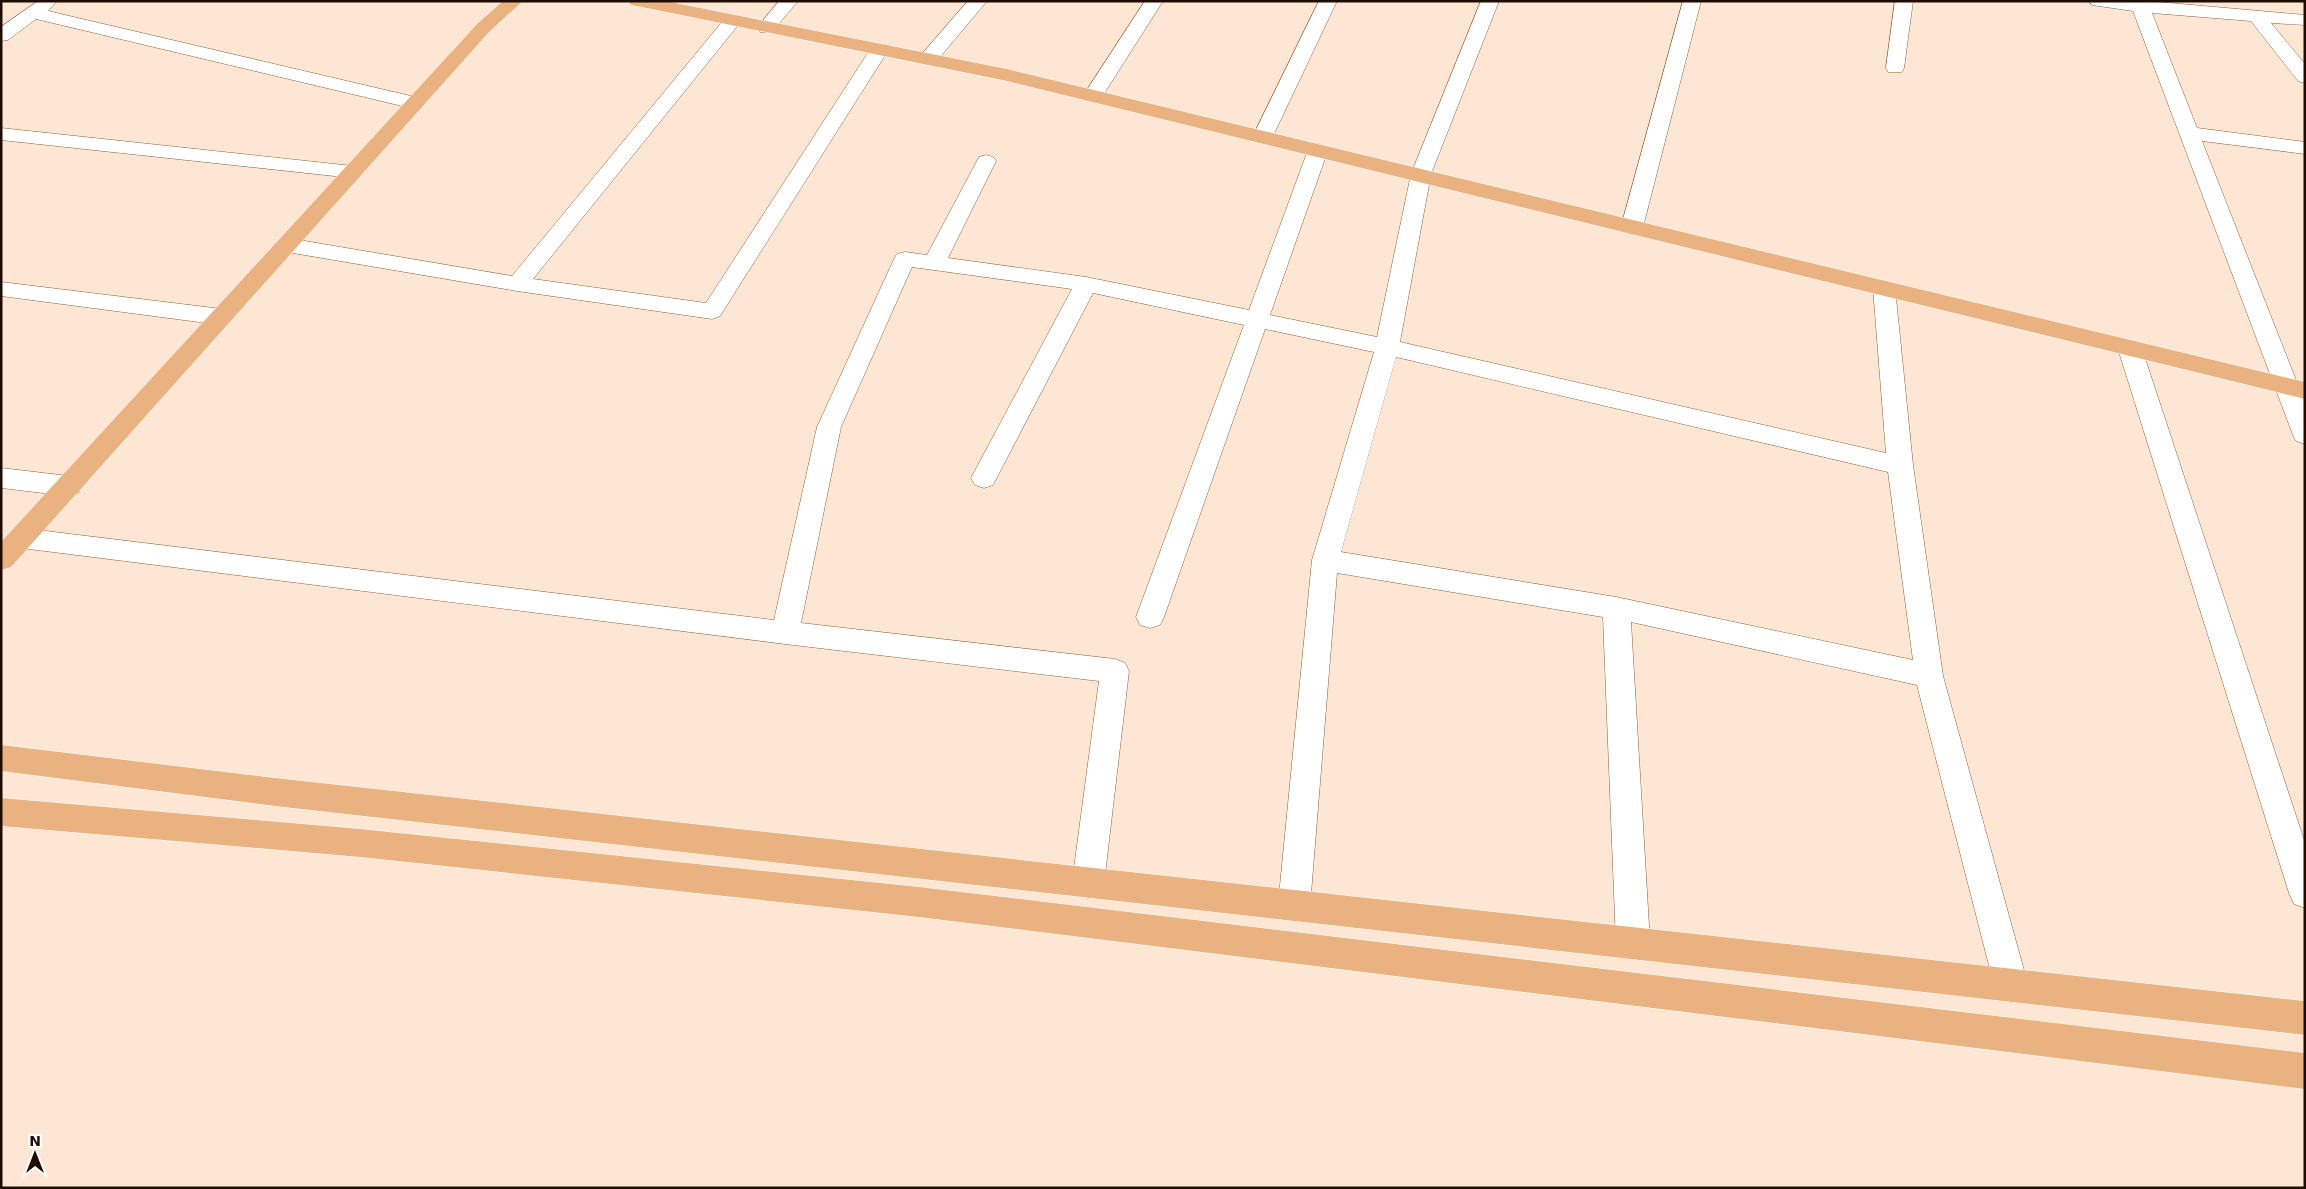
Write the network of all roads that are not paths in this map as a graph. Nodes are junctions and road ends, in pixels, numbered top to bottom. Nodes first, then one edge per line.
1 (49, 1) edge
2 (514, 1) edge
3 (636, 1) edge
4 (789, 1) edge
5 (978, 1) edge
6 (1154, 1) edge
7 (1328, 1) edge
8 (1490, 1) edge
9 (1692, 1) edge
10 (1904, 1) edge
11 (2098, 1) edge
12 (2139, 4) edge
13 (33, 13) junction
14 (2257, 17) junction
15 (733, 20) junction
16 (2305, 20) edge
17 (766, 28) junction
18 (1, 36) edge
19 (880, 49) junction
20 (928, 59) junction
21 (1895, 68) dead end
22 (2305, 77) edge
23 (1093, 96) junction
24 (415, 103) junction
25 (2188, 133) junction
26 (1, 134) edge
27 (1263, 136) junction
28 (2305, 148) edge
29 (1318, 150) junction
30 (986, 160) dead end
31 (353, 172) junction
32 (1421, 174) junction
33 (1632, 227) junction
34 (287, 245) junction
35 (934, 263) junction
36 (517, 284) junction
37 (1086, 284) junction
38 (1884, 288) junction
39 (1, 289) edge
40 (222, 317) junction
41 (1257, 320) junction
42 (1387, 347) junction
43 (2130, 349) junction
44 (2295, 388) edge
45 (2305, 435) edge
46 (1900, 465) junction
47 (1, 478) edge
48 (984, 478) dead end
49 (69, 486) junction
50 (21, 538) junction
51 (1, 560) edge
52 (1325, 560) junction
53 (1616, 608) junction
54 (1150, 617) dead end
55 (785, 633) junction
56 (1929, 676) junction
57 (1, 758) edge
58 (1, 812) edge
59 (1088, 883) junction
60 (2305, 894) edge
61 (1294, 906) junction
62 (1633, 943) junction
63 (2011, 985) junction
64 (2305, 1018) edge
65 (2305, 1071) edge

1 - 13 street
2 - 24 main road
3 - 15 main road
4 - 17 street
5 - 20 street
6 - 23 street
7 - 27 street
8 - 32 street
9 - 33 street
10 - 21 street
11 - 12 street
12 - 14 street
12 - 25 street
13 - 18 street
13 - 24 street
14 - 16 street
14 - 22 street
15 - 17 main road
15 - 36 street
17 - 19 main road
19 - 20 main road
19 - 36 street
20 - 23 main road
23 - 27 main road
24 - 31 main road
25 - 28 street
25 - 44 street
26 - 31 street
27 - 29 main road
29 - 32 main road
29 - 41 street
30 - 35 street
31 - 34 main road
32 - 33 main road
32 - 42 street
33 - 38 main road
34 - 36 street
34 - 40 main road
35 - 37 street
35 - 55 street
37 - 41 street
37 - 48 street
38 - 43 main road
38 - 46 street
39 - 40 street
40 - 49 main road
41 - 42 street
41 - 54 street
42 - 46 street
42 - 52 street
43 - 44 main road
43 - 60 street
44 - 45 street
46 - 56 street
47 - 49 street
49 - 50 main road
50 - 51 main road
50 - 55 street
52 - 53 street
52 - 61 street
53 - 56 street
53 - 62 street
55 - 59 street
56 - 63 street
57 - 59 main road
58 - 65 main road
59 - 61 main road
61 - 62 main road
62 - 63 main road
63 - 64 main road

